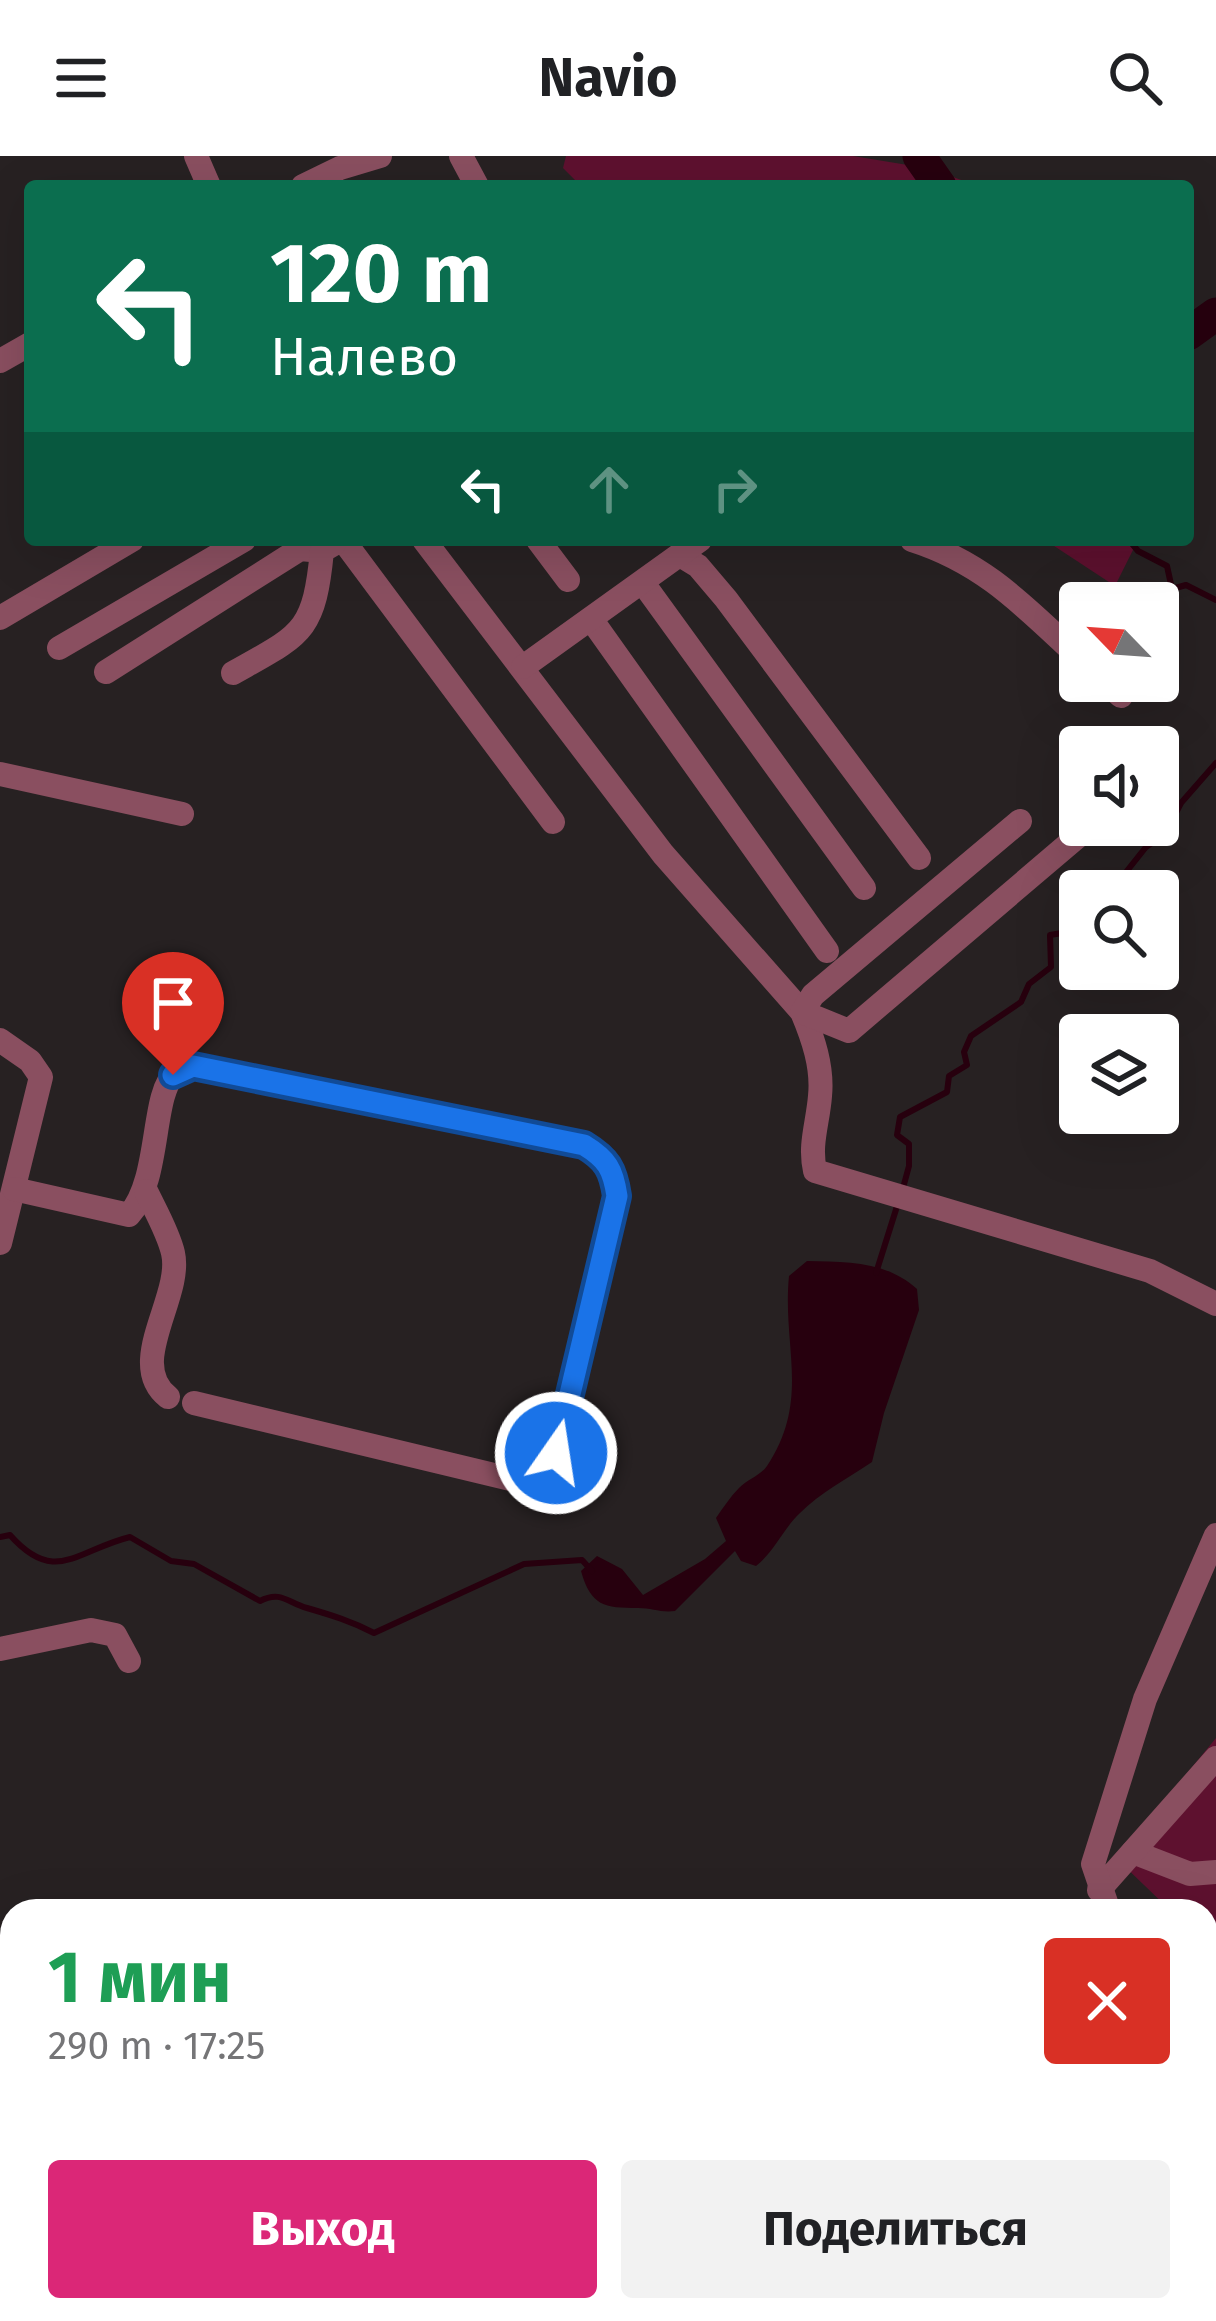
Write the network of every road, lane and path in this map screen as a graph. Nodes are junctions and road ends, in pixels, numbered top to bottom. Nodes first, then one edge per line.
1 (380, 156) edge
2 (315, 180) edge
3 (122, 546) edge
4 (234, 546) edge
5 (321, 546) edge
6 (334, 546) edge
7 (337, 546) edge
8 (429, 546) edge
9 (542, 546) edge
10 (927, 546) edge
11 (690, 547) edge
12 (568, 580) dead end
13 (643, 583) junction
14 (0, 618) edge
15 (592, 619) junction
16 (1059, 639) edge
17 (59, 648) dead end
18 (523, 667) junction
19 (106, 672) dead end
20 (232, 673) dead end
21 (0, 774) edge
22 (182, 814) dead end
23 (1020, 821) dead end
24 (553, 822) dead end
25 (1066, 846) edge
26 (919, 859) dead end
27 (864, 888) dead end
28 (827, 951) dead end
29 (802, 1012) junction
30 (0, 1040) edge
31 (14, 1189) junction
32 (146, 1191) junction
33 (0, 1243) edge
34 (1216, 1304) edge
35 (168, 1397) dead end
36 (194, 1403) dead end
37 (1216, 1535) edge
38 (0, 1649) edge
39 (129, 1660) dead end
40 (1216, 1758) edge
41 (1133, 1852) junction
42 (1216, 1871) edge
43 (1104, 1899) edge
44 (1105, 1899) edge

1 - 2 street
3 - 14 street
4 - 17 street
5 - 19 street
6 - 20 street
7 - 24 street
8 - 18 street
9 - 12 street
10 - 16 street
11 - 13 street
11 - 26 street
13 - 15 street
13 - 27 street
15 - 18 street
15 - 28 street
18 - 29 street
21 - 22 street
23 - 29 street
25 - 29 street
29 - 34 street
30 - 31 street
31 - 32 street
31 - 33 street
32 - 35 street
32 - 36 street
37 - 43 street
38 - 39 street
40 - 41 street
41 - 42 street
41 - 44 street

